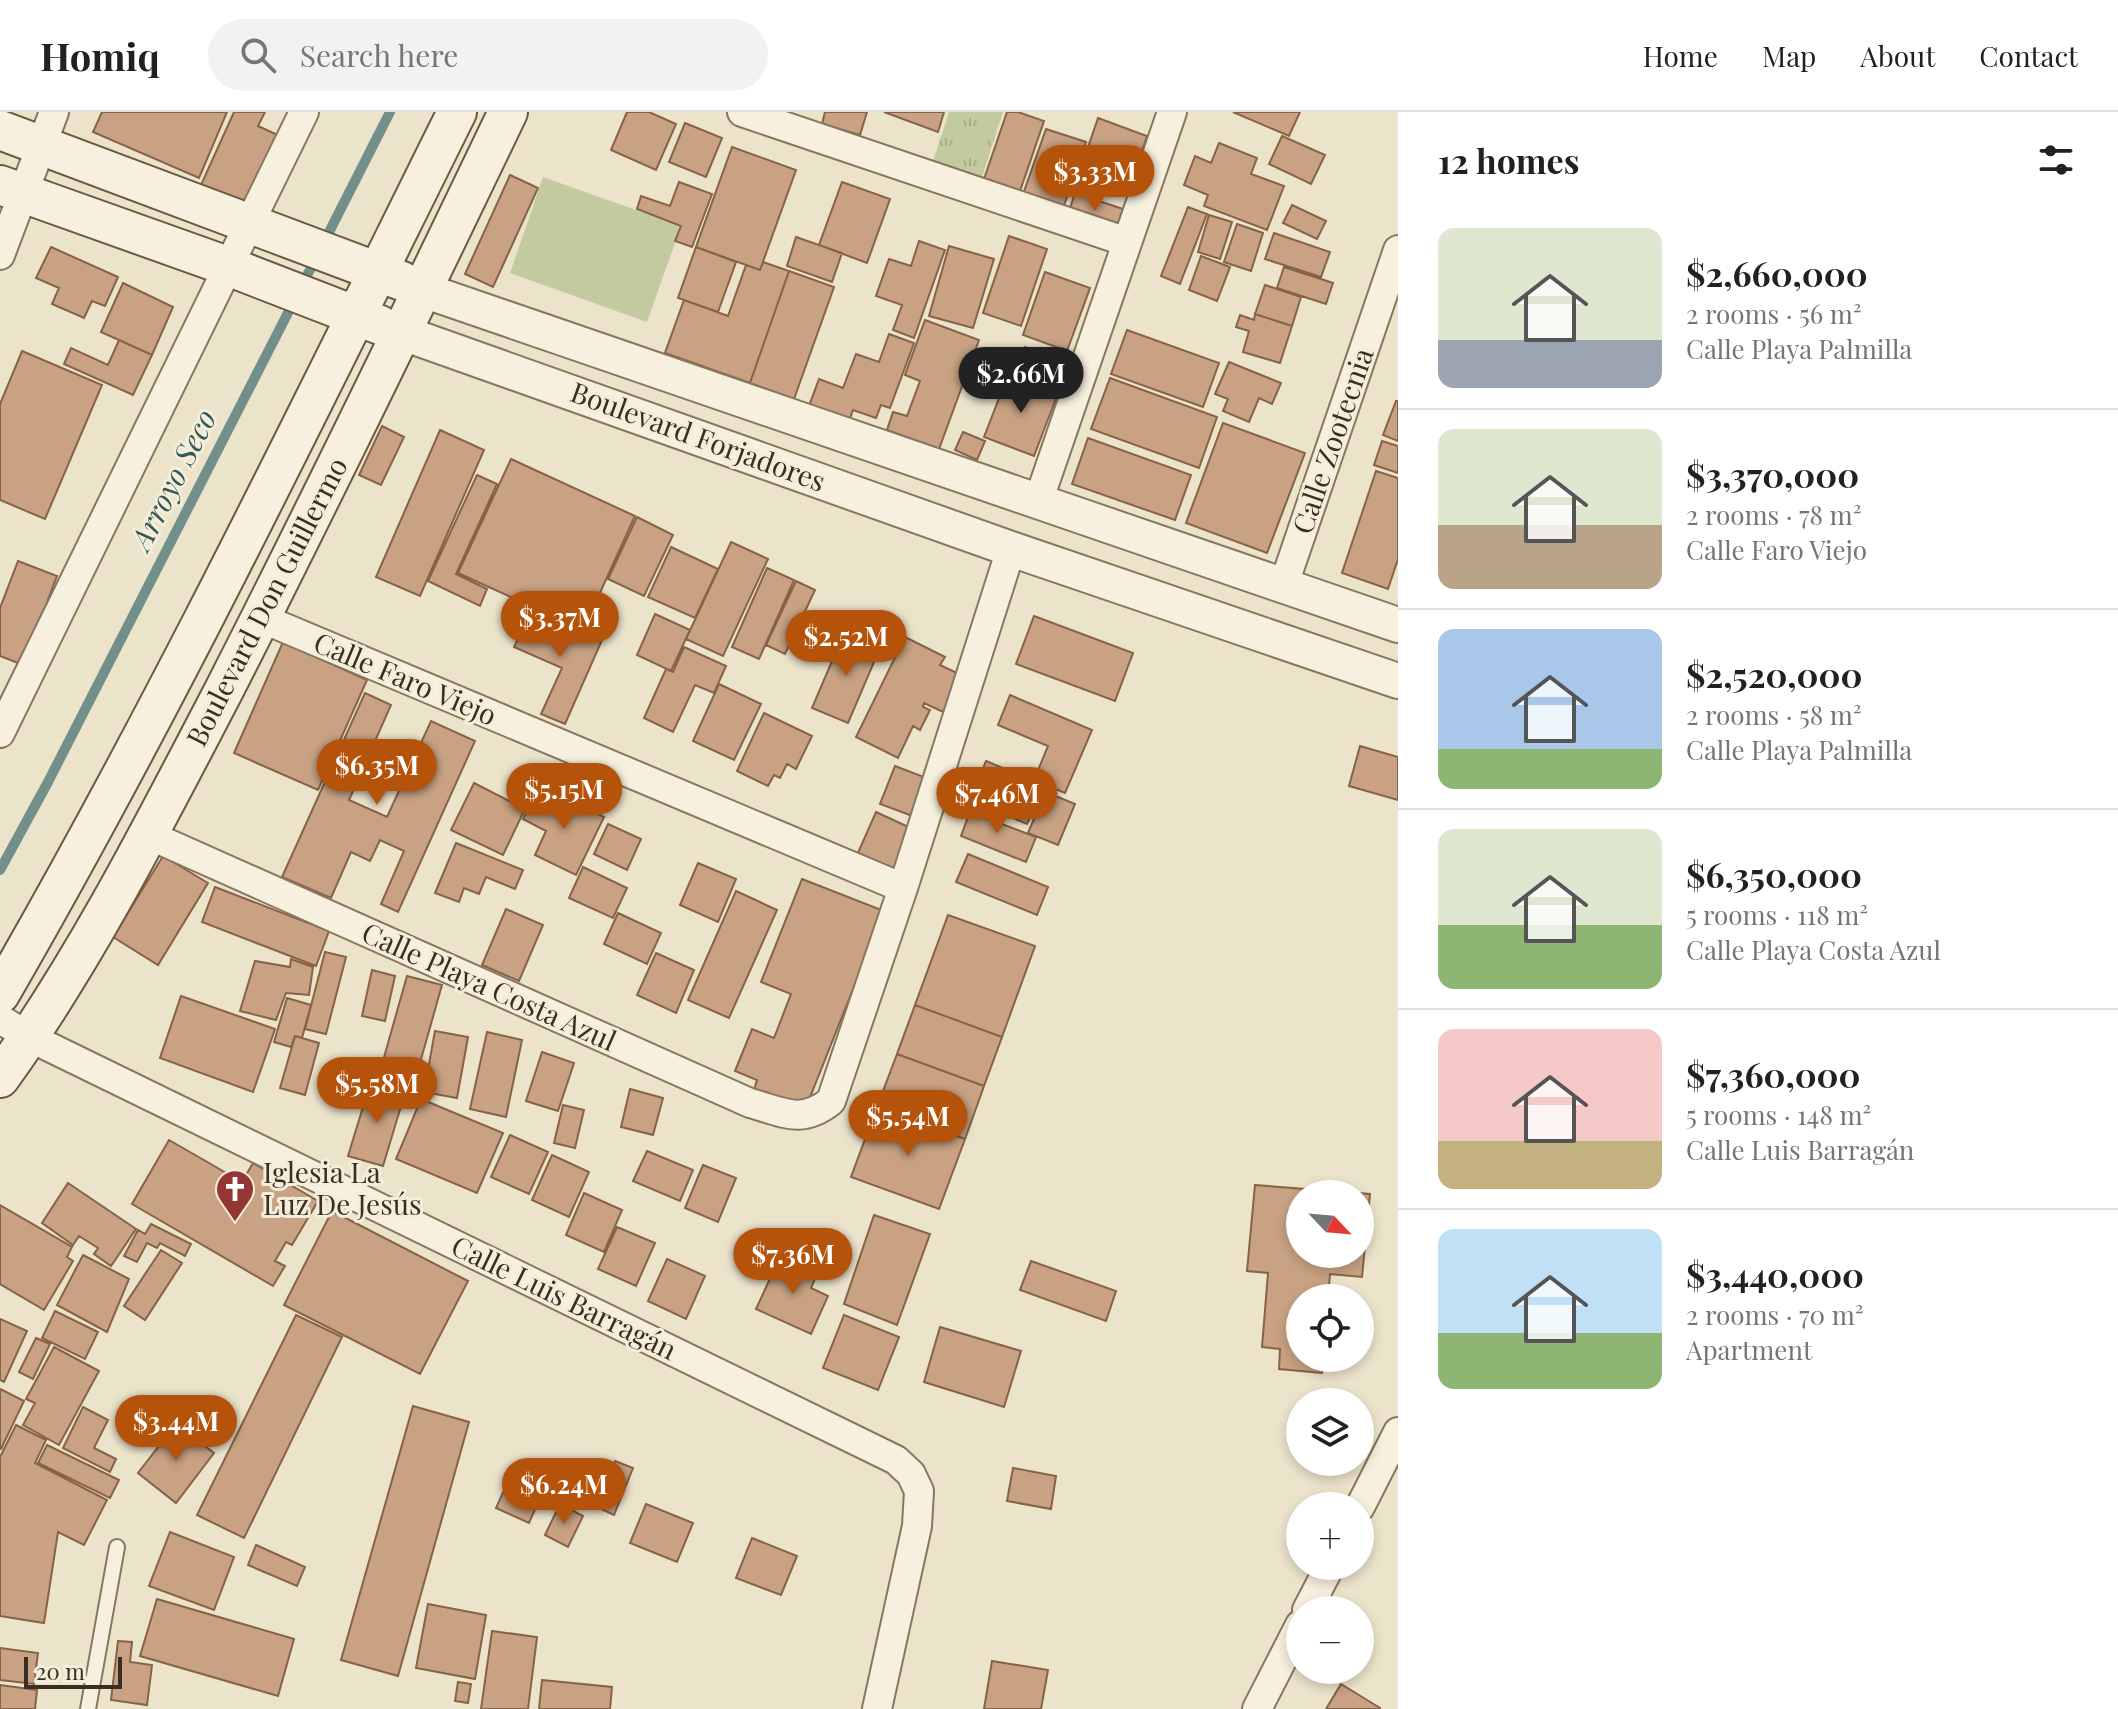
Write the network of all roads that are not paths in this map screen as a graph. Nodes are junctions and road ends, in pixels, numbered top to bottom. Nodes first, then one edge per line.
1 (304, 112) edge
2 (457, 112) edge
3 (508, 112) edge
4 (742, 112) edge
5 (1172, 112) edge
6 (48, 129) edge
7 (0, 130) edge
8 (11, 189) edge
9 (262, 228) junction
10 (1127, 242) junction
11 (1398, 250) edge
12 (0, 255) edge
13 (371, 270) junction
14 (242, 271) junction
15 (423, 290) junction
16 (350, 314) junction
17 (403, 333) junction
18 (1038, 502) junction
19 (1011, 549) junction
20 (1283, 587) junction
21 (261, 618) junction
22 (1398, 625) edge
23 (1398, 681) edge
24 (0, 733) edge
25 (149, 835) junction
26 (903, 888) junction
27 (0, 994) edge
28 (15, 1028) edge
29 (0, 1078) edge
30 (1398, 1432) edge
31 (1368, 1492) edge
32 (117, 1547) dead end
33 (1286, 1652) edge
34 (88, 1709) edge
35 (877, 1709) edge
36 (1257, 1709) edge

1 - 9 street
2 - 13 main road, Boulevard Don Guillermo
3 - 15 main road, Boulevard Don Guillermo
4 - 10 street
5 - 10 street
6 - 7 main road, Boulevard Forjadores
6 - 8 street
6 - 9 main road, Boulevard Forjadores
8 - 12 street
8 - 14 main road, Boulevard Forjadores
9 - 13 main road, Boulevard Forjadores
9 - 14 street
10 - 18 street
11 - 20 street, Calle Zootecnia
13 - 15 main road, Boulevard Forjadores
13 - 16 main road, Boulevard Don Guillermo
14 - 16 main road, Boulevard Forjadores
14 - 24 street
15 - 17 main road, Boulevard Don Guillermo
15 - 18 street, Boulevard Forjadores
16 - 17 main road, Boulevard Forjadores
16 - 27 main road, Boulevard Don Guillermo
17 - 19 street, Boulevard Forjadores
17 - 21 main road, Boulevard Don Guillermo
18 - 20 street, Boulevard Forjadores
19 - 23 street, Boulevard Forjadores
19 - 26 street
20 - 22 street, Boulevard Forjadores
21 - 25 main road, Boulevard Don Guillermo
21 - 26 street, Calle Faro Viejo
25 - 26 street, Calle Playa Costa Azul
25 - 28 main road, Boulevard Don Guillermo
28 - 29 main road, Boulevard Don Guillermo
28 - 35 street, Calle Luis Barragán
30 - 31 street
32 - 34 lane
33 - 36 street

